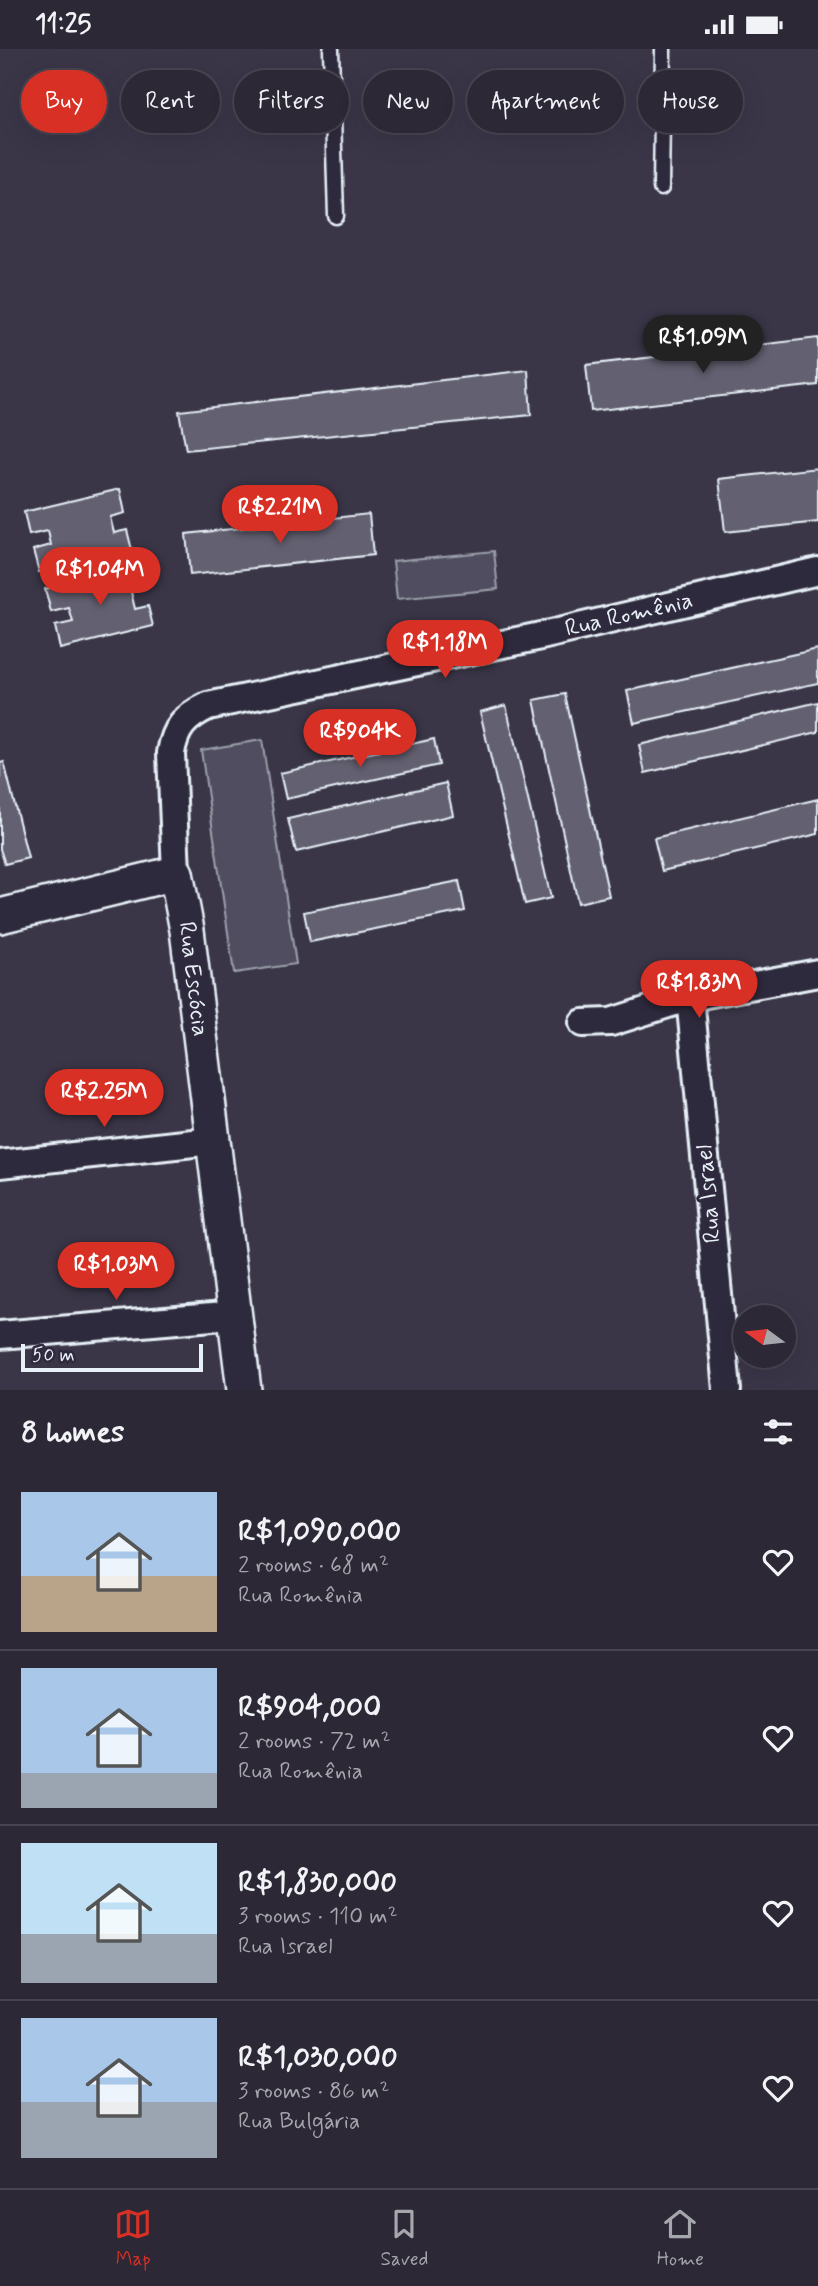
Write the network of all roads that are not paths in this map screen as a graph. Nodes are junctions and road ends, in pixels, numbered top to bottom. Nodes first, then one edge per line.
1 (331, 49) edge
2 (663, 49) edge
3 (661, 188) dead end
4 (336, 216) dead end
5 (818, 571) edge
6 (176, 873) junction
7 (0, 916) edge
8 (818, 973) edge
9 (690, 997) junction
10 (583, 1023) dead end
11 (212, 1141) junction
12 (0, 1164) edge
13 (236, 1315) junction
14 (0, 1335) edge
15 (244, 1390) edge
16 (727, 1390) edge

1 - 4 lane
2 - 3 lane
5 - 6 street, Rua Romênia
6 - 7 street
6 - 11 street, Rua Escócia
8 - 9 street
9 - 10 street
9 - 16 street, Rua Israel
11 - 12 street
11 - 13 street, Rua Escócia
13 - 14 street
13 - 15 street, Rua Escócia

